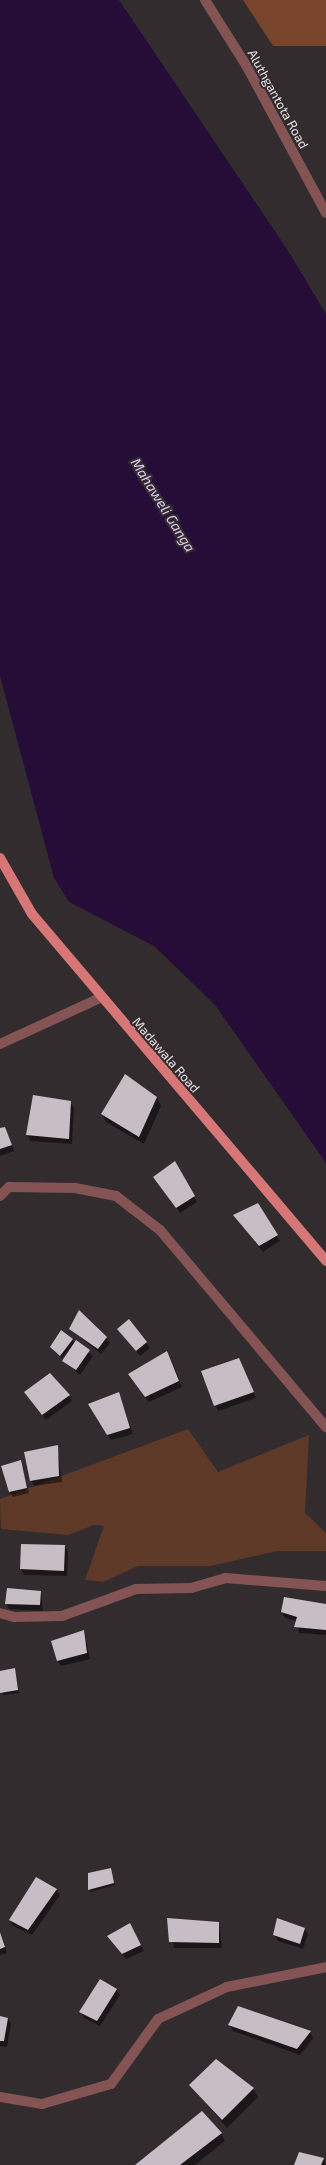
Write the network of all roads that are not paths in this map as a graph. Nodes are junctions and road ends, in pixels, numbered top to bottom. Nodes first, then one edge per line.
1 (204, 0) edge
2 (326, 213) edge
3 (0, 858) edge
4 (100, 998) junction
5 (0, 1044) edge
6 (0, 1196) edge
7 (326, 1261) edge
8 (326, 1427) edge
9 (326, 1586) edge
10 (0, 1613) edge
11 (326, 1967) edge
12 (0, 2097) edge

1 - 2 street, Aluthgantota Road
3 - 4 main road, Madawala Road
4 - 5 street
4 - 7 main road, Madawala Road
6 - 8 street
9 - 10 street
11 - 12 street

